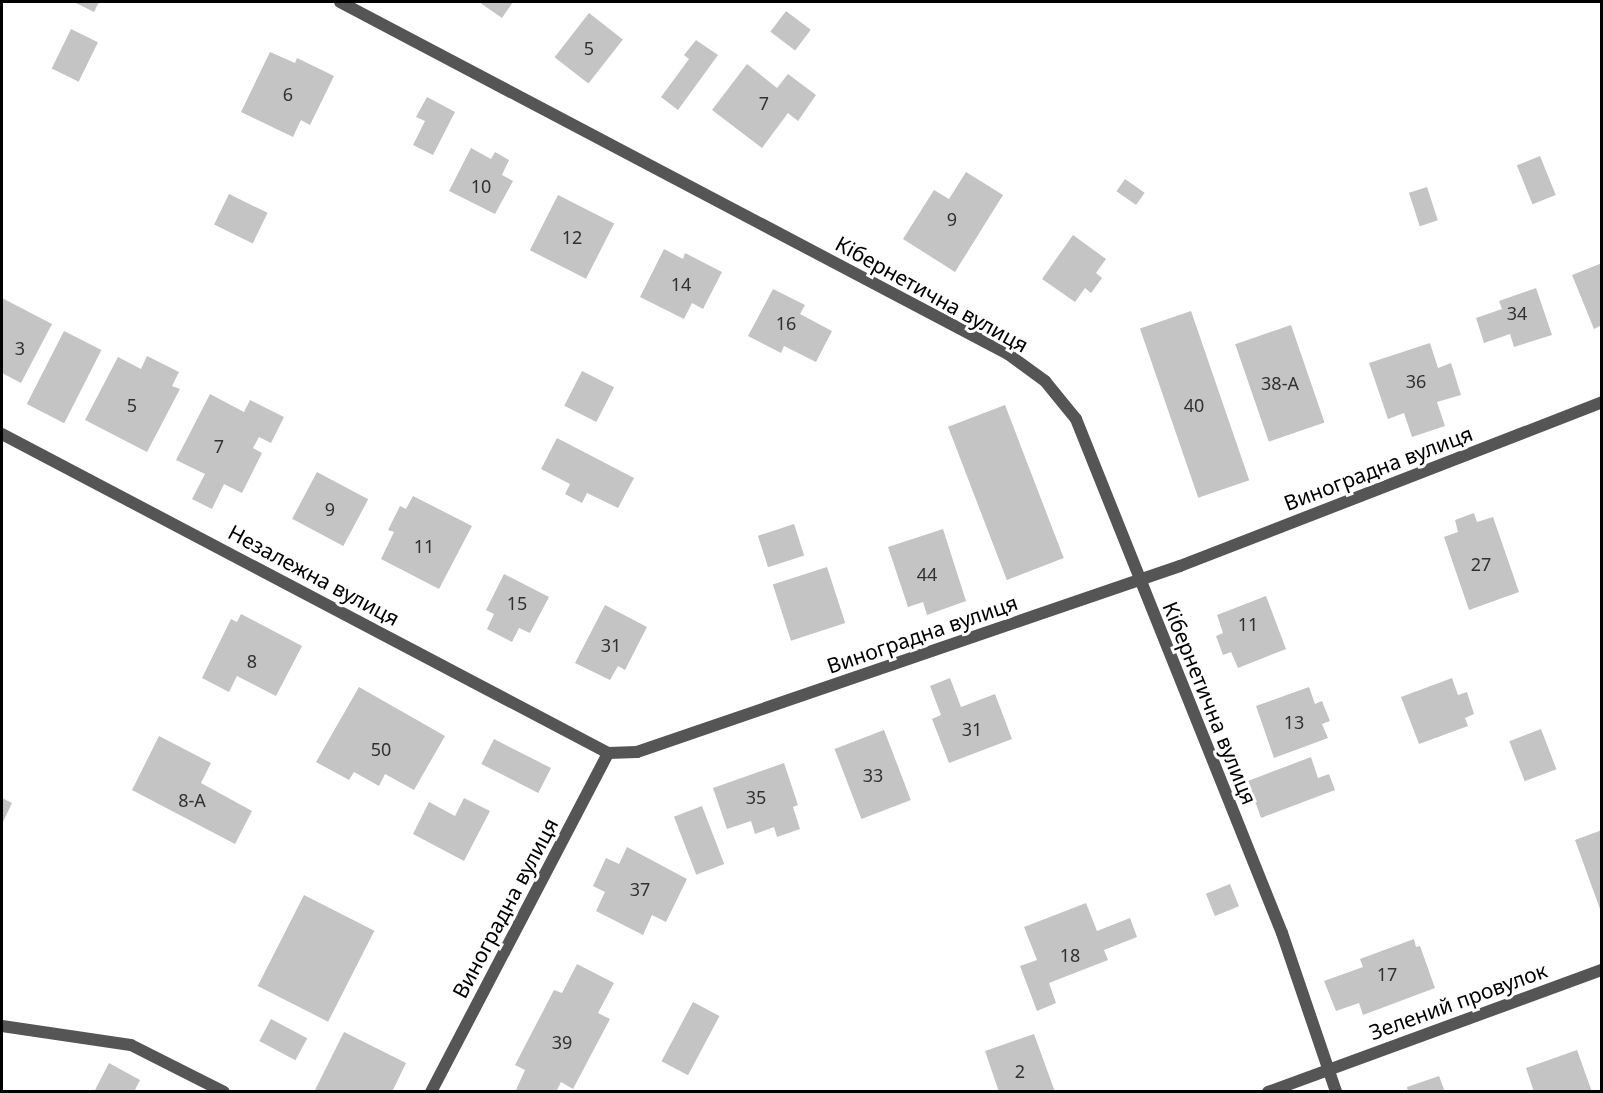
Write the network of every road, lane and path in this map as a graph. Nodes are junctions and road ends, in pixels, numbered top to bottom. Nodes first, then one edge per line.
1 (340, 2) edge
2 (1602, 402) edge
3 (2, 434) edge
4 (1138, 580) junction
5 (608, 753) junction
6 (1602, 970) edge
7 (2, 1026) edge
8 (1328, 1068) junction
9 (224, 1092) edge
10 (431, 1092) edge
11 (1268, 1092) edge
12 (1336, 1092) edge

1 - 4 street, Кібернетична вулиця
2 - 4 street, Виноградна вулиця
3 - 5 street, Незалежна вулиця
4 - 5 street, Виноградна вулиця
4 - 8 street, Кібернетична вулиця
5 - 10 street, Виноградна вулиця
6 - 8 street, Зелений провулок
7 - 9 street
8 - 11 street, Зелений провулок
8 - 12 street, Кібернетична вулиця

